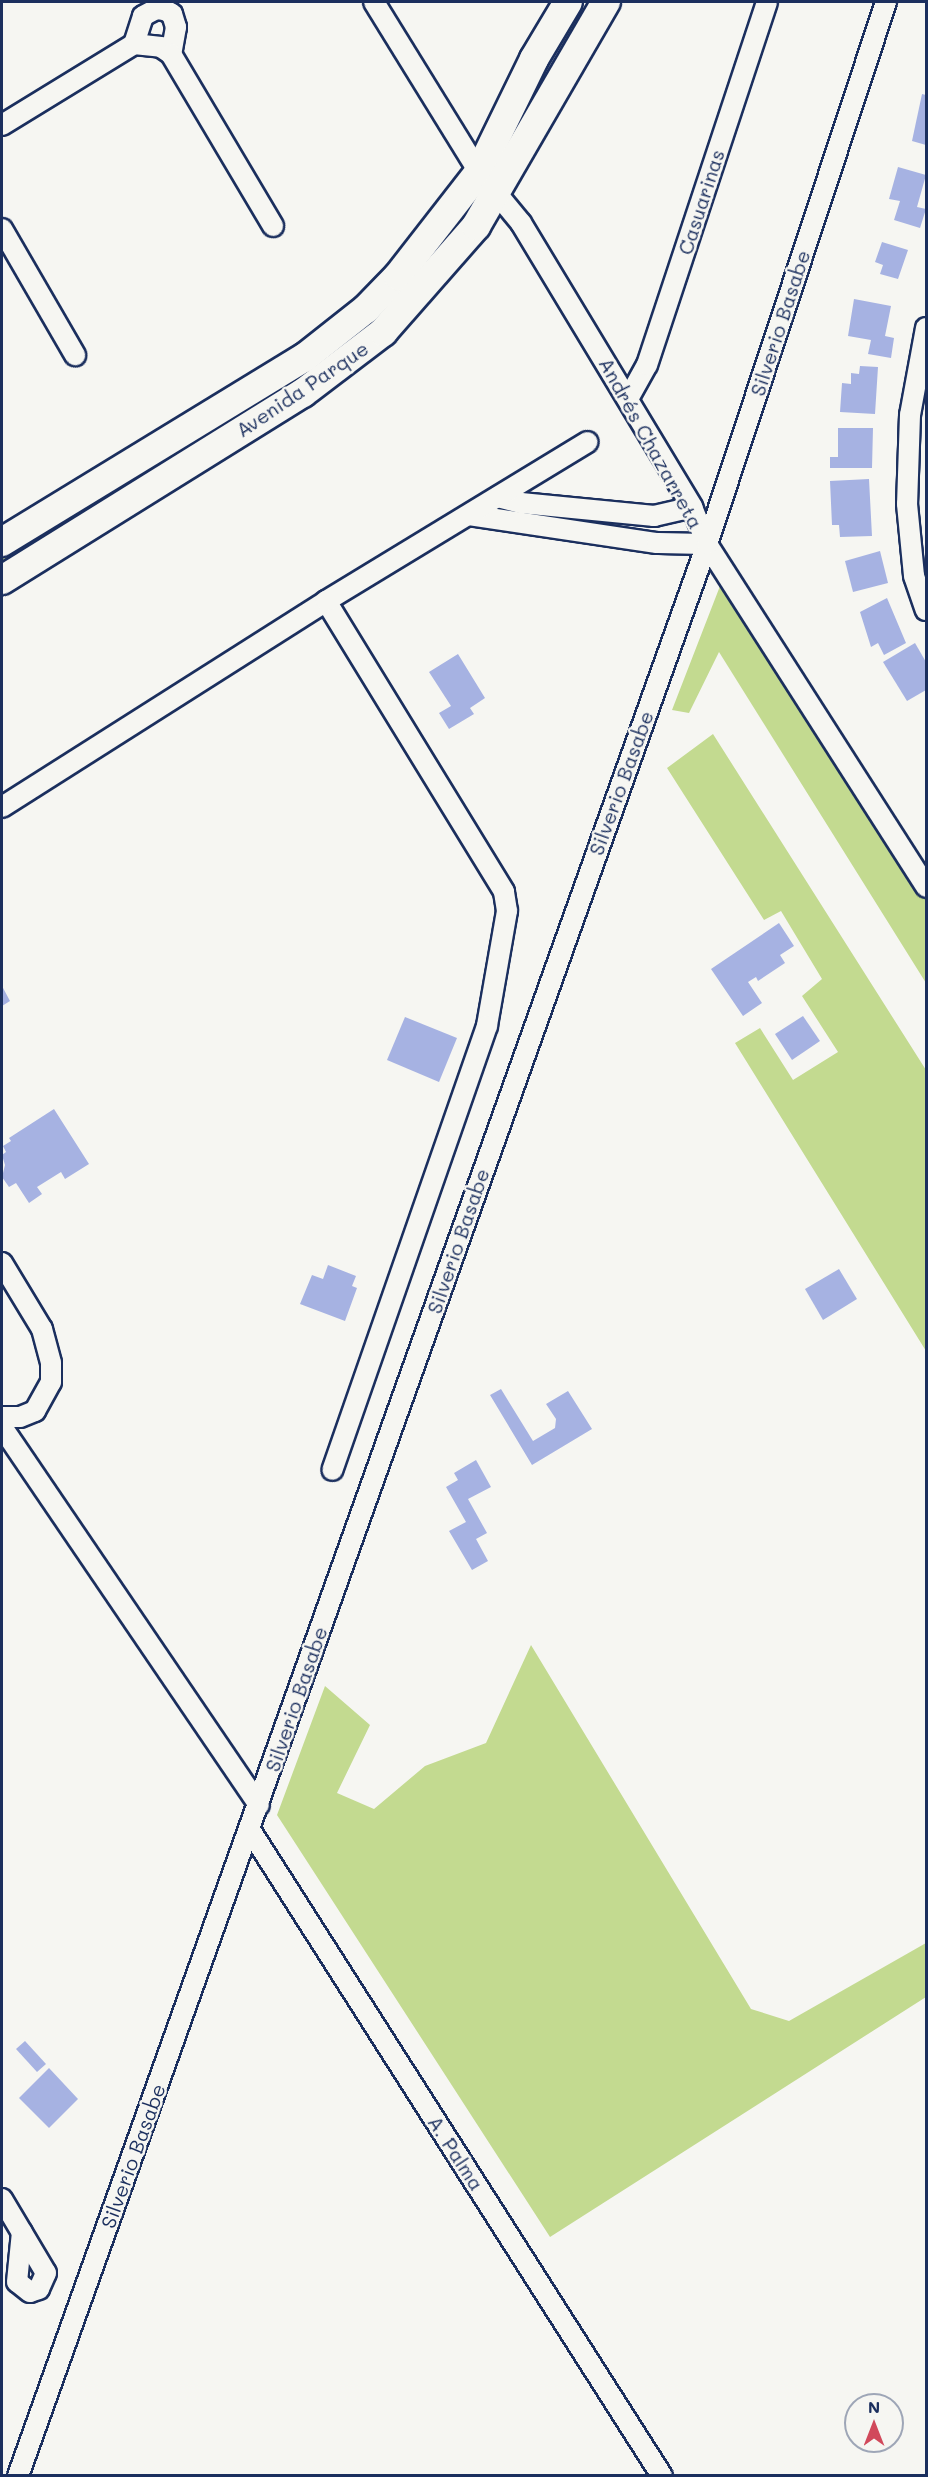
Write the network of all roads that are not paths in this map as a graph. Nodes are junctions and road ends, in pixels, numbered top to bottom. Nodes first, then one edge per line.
1 (374, 2) edge
2 (568, 2) edge
3 (606, 2) edge
4 (767, 2) edge
5 (886, 2) edge
6 (134, 44) junction
7 (171, 54) junction
8 (2, 125) edge
9 (479, 172) junction
10 (495, 196) junction
11 (273, 226) dead end
12 (2, 229) edge
13 (927, 328) edge
14 (75, 355) dead end
15 (628, 399) junction
16 (588, 441) dead end
17 (498, 497) junction
18 (692, 507) junction
19 (469, 515) junction
20 (2, 542) edge
21 (707, 544) junction
22 (2, 580) edge
23 (326, 601) junction
24 (927, 610) edge
25 (2, 807) edge
26 (927, 887) edge
27 (2, 1263) edge
28 (2, 1417) edge
29 (2, 1427) edge
30 (332, 1470) dead end
31 (259, 1805) junction
32 (250, 1830) junction
33 (2, 2199) edge
34 (22, 2232) dead end
35 (18, 2475) edge
36 (662, 2475) edge

1 - 9 street, Andrés Chazarreta
2 - 9 street, Avenida Parque
3 - 10 street, Avenida Parque
4 - 15 street, Casuarinas
5 - 21 street, Silverio Basabe
6 - 7 street
6 - 7 street
6 - 8 street
7 - 11 street
9 - 10 street, Andrés Chazarreta
9 - 20 street, Avenida Parque
10 - 15 street, Andrés Chazarreta
10 - 22 street, Avenida Parque
12 - 14 street
13 - 24 street
15 - 18 street, Andrés Chazarreta
16 - 17 street
17 - 18 street
17 - 19 street
18 - 21 street, Andrés Chazarreta
19 - 21 street
19 - 23 street
21 - 26 street, Andrés Chazarreta
21 - 31 street, Silverio Basabe
23 - 25 street
23 - 30 street
27 - 28 street
29 - 31 street
31 - 32 street, Silverio Basabe
32 - 35 street, Silverio Basabe
32 - 36 street, A. Palma
33 - 34 street

